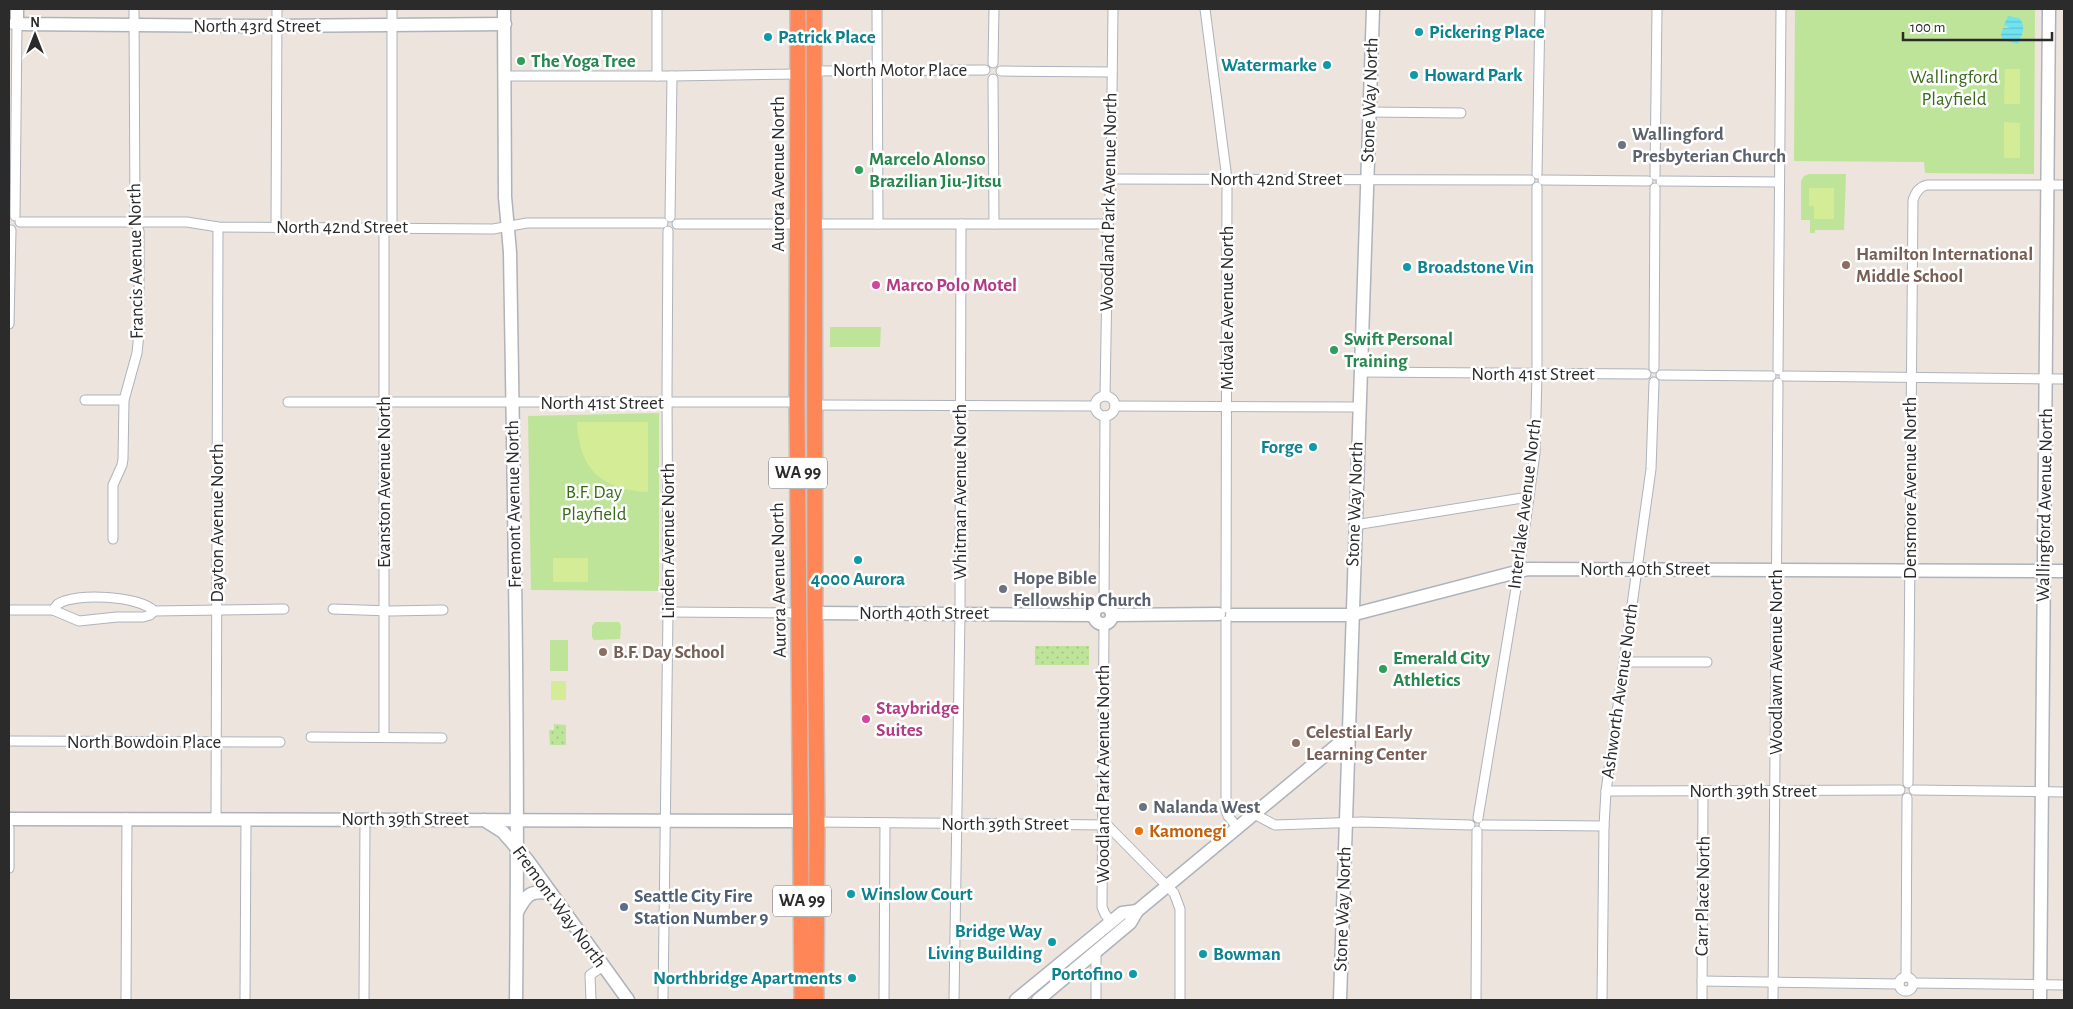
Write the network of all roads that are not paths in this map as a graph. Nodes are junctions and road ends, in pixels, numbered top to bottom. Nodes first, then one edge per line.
1 (17, 9) edge
2 (134, 9) edge
3 (277, 9) edge
4 (392, 9) edge
5 (504, 9) edge
6 (657, 9) edge
7 (798, 9) edge
8 (814, 9) edge
9 (877, 9) edge
10 (994, 9) edge
11 (1113, 9) edge
12 (1205, 9) edge
13 (1373, 9) edge
14 (1540, 9) edge
15 (1657, 9) edge
16 (1781, 9) edge
17 (2049, 9) edge
18 (13, 24) edge
19 (505, 24) junction
20 (392, 25) junction
21 (134, 26) junction
22 (277, 26) junction
23 (993, 63) junction
24 (814, 70) junction
25 (877, 70) junction
26 (985, 70) junction
27 (1001, 71) junction
28 (1112, 72) junction
29 (798, 74) junction
30 (505, 76) junction
31 (657, 76) junction
32 (672, 76) junction
33 (993, 79) junction
34 (1369, 112) junction
35 (1461, 113) dead end
36 (1112, 179) junction
37 (1227, 179) junction
38 (1367, 179) junction
39 (1537, 180) junction
40 (1655, 181) junction
41 (1779, 182) junction
42 (2047, 185) junction
43 (2064, 185) edge
44 (15, 218) edge
45 (135, 222) junction
46 (670, 224) junction
47 (798, 224) junction
48 (816, 224) junction
49 (878, 224) junction
50 (961, 224) junction
51 (994, 224) junction
52 (1108, 224) junction
53 (508, 226) junction
54 (218, 227) junction
55 (388, 227) junction
56 (276, 228) junction
57 (10, 230) edge
58 (9, 324) edge
59 (1654, 368) junction
60 (1360, 372) junction
61 (1538, 374) junction
62 (1646, 374) junction
63 (1660, 375) junction
64 (1778, 376) junction
65 (1911, 378) junction
66 (2046, 379) junction
67 (2064, 379) edge
68 (1654, 382) junction
69 (1105, 396) junction
70 (85, 400) dead end
71 (124, 400) junction
72 (288, 402) dead end
73 (384, 402) junction
74 (797, 402) junction
75 (512, 403) junction
76 (668, 403) junction
77 (816, 405) junction
78 (961, 405) junction
79 (1095, 406) junction
80 (1115, 406) junction
81 (1226, 406) junction
82 (1359, 407) junction
83 (1105, 416) junction
84 (1528, 497) junction
85 (1355, 525) junction
86 (113, 539) dead end
87 (1637, 569) junction
88 (1518, 570) junction
89 (1777, 570) junction
90 (1910, 571) junction
91 (2044, 571) junction
92 (2064, 571) edge
93 (217, 609) junction
94 (284, 609) dead end
95 (333, 609) dead end
96 (9, 610) edge
97 (53, 610) junction
98 (443, 610) dead end
99 (154, 611) junction
100 (384, 611) junction
101 (668, 612) junction
102 (807, 613) junction
103 (960, 614) junction
104 (1103, 615) junction
105 (1226, 615) junction
106 (1351, 615) junction
107 (1625, 662) junction
108 (1707, 662) dead end
109 (1348, 736) junction
110 (311, 737) dead end
111 (384, 737) junction
112 (442, 738) dead end
113 (9, 741) edge
114 (217, 742) junction
115 (280, 742) dead end
116 (1908, 783) junction
117 (1900, 790) junction
118 (1914, 790) junction
119 (1606, 791) junction
120 (1704, 791) junction
121 (1775, 791) junction
122 (2042, 792) junction
123 (2064, 792) edge
124 (1907, 798) junction
125 (1254, 814) junction
126 (9, 818) edge
127 (127, 818) junction
128 (216, 818) junction
129 (246, 819) junction
130 (365, 819) junction
131 (484, 820) junction
132 (518, 820) junction
133 (665, 820) junction
134 (802, 821) junction
135 (817, 822) junction
136 (885, 823) junction
137 (956, 823) junction
138 (1346, 823) junction
139 (1104, 824) junction
140 (1477, 825) junction
141 (1604, 826) junction
142 (1237, 827) junction
143 (9, 828) edge
144 (518, 848) junction
145 (9, 868) edge
146 (1167, 886) junction
147 (551, 893) junction
148 (1137, 911) junction
149 (517, 912) junction
150 (1111, 922) junction
151 (1096, 951) junction
152 (603, 966) junction
153 (1909, 980) junction
154 (1702, 981) junction
155 (1773, 982) junction
156 (1899, 984) junction
157 (2040, 984) junction
158 (2064, 985) edge
159 (1906, 996) edge
160 (126, 1000) edge
161 (245, 1000) edge
162 (364, 1000) edge
163 (516, 1000) edge
164 (591, 1000) edge
165 (628, 1000) edge
166 (664, 1000) edge
167 (802, 1000) edge
168 (816, 1000) edge
169 (884, 1000) edge
170 (954, 1000) edge
171 (1016, 1000) edge
172 (1038, 1000) edge
173 (1096, 1000) edge
174 (1180, 1000) edge
175 (1340, 1000) edge
176 (1476, 1000) edge
177 (1602, 1000) edge
178 (1702, 1000) edge
179 (1773, 1000) edge
180 (2040, 1000) edge

1 - 18 main road
2 - 21 street, Francis Avenue North
3 - 22 street
4 - 20 street, Evanston Avenue North
5 - 19 main road, Fremont Avenue North
6 - 31 street
7 - 29 highway, Aurora Avenue North / WA 99
8 - 24 highway, Aurora Avenue North / WA 99
9 - 25 street
10 - 23 street
11 - 28 street, Woodland Park Avenue North
12 - 37 street, Midvale Avenue North
13 - 34 main road, Stone Way North
14 - 39 street, Interlake Avenue North
15 - 40 street
16 - 41 street, Woodlawn Avenue North
17 - 42 main road, Wallingford Avenue North
18 - 21 main road, North 43rd Street
18 - 44 street
19 - 20 main road, North 43rd Street
19 - 30 main road, Fremont Avenue North
20 - 22 main road, North 43rd Street
20 - 55 street, Evanston Avenue North
21 - 22 main road, North 43rd Street
21 - 45 street, Francis Avenue North
22 - 56 street
23 - 26 street
23 - 27 street
24 - 25 street, North Motor Place
24 - 48 highway, Aurora Avenue North / WA 99
25 - 26 street, North Motor Place
25 - 49 street
26 - 33 street
27 - 28 street
27 - 33 street
28 - 36 street, Woodland Park Avenue North
29 - 32 street
29 - 47 highway, Aurora Avenue North / WA 99
30 - 31 street
30 - 53 main road, Fremont Avenue North
31 - 32 street
32 - 46 street, Linden Avenue North
33 - 51 street
34 - 35 street
34 - 38 main road, Stone Way North
36 - 37 street, North 42nd Street
36 - 52 street, Woodland Park Avenue North
37 - 38 street, North 42nd Street
37 - 81 street, Midvale Avenue North
38 - 39 street, North 42nd Street
38 - 60 main road, Stone Way North
39 - 40 street, North 42nd Street
39 - 61 street, Interlake Avenue North
40 - 41 street, North 42nd Street
40 - 59 street
41 - 64 street, Woodlawn Avenue North
42 - 43 street
42 - 65 street, Densmore Avenue North
42 - 66 main road, Wallingford Avenue North
44 - 45 street, North 42nd Street
44 - 57 street
45 - 54 street, North 42nd Street
45 - 71 street, Francis Avenue North
46 - 47 street, North 42nd Street
46 - 53 street, North 42nd Street
46 - 76 street, Linden Avenue North
47 - 74 highway, Aurora Avenue North / WA 99
48 - 49 street
48 - 77 highway, Aurora Avenue North / WA 99
49 - 50 street
50 - 51 street
50 - 78 street, Whitman Avenue North
51 - 52 street
52 - 69 street, Woodland Park Avenue North
53 - 55 street, North 42nd Street
53 - 75 main road, Fremont Avenue North
54 - 56 street, North 42nd Street
54 - 93 street, Dayton Avenue North
55 - 56 street, North 42nd Street
55 - 73 street, Evanston Avenue North
57 - 58 street
59 - 62 street
59 - 63 street
60 - 61 street, North 41st Street
60 - 82 main road, Stone Way North
61 - 62 street, North 41st Street
61 - 84 street, Interlake Avenue North
62 - 68 street
63 - 64 street
63 - 68 street
64 - 65 street
64 - 89 street, Woodlawn Avenue North
65 - 66 street
65 - 90 street, Densmore Avenue North
66 - 67 street
66 - 91 main road, Wallingford Avenue North
68 - 87 street, Ashworth Avenue North
69 - 79 street
69 - 80 street
70 - 71 street
71 - 86 street, Francis Avenue North
72 - 73 street, North 41st Street
73 - 75 street, North 41st Street
73 - 100 street, Evanston Avenue North
74 - 76 street, North 41st Street
74 - 102 highway, Aurora Avenue North / WA 99
75 - 76 street, North 41st Street
75 - 132 main road, Fremont Avenue North
76 - 101 street, Linden Avenue North
77 - 78 street
77 - 102 highway, Aurora Avenue North / WA 99
78 - 79 street
78 - 103 street, Whitman Avenue North
79 - 83 street
80 - 81 street
80 - 83 street
81 - 82 street
81 - 105 street, Midvale Avenue North
82 - 85 main road, Stone Way North
83 - 104 street, Woodland Park Avenue North
84 - 85 street
84 - 88 street, Interlake Avenue North
85 - 106 main road, Stone Way North
87 - 88 main road, North 40th Street
87 - 89 main road, North 40th Street
87 - 107 street, Ashworth Avenue North
88 - 106 main road, North 40th Street
88 - 140 street, Interlake Avenue North
89 - 90 main road, North 40th Street
89 - 121 street, Woodlawn Avenue North
90 - 91 main road, North 40th Street
90 - 116 street, Densmore Avenue North
91 - 92 main road, North 40th Street
91 - 122 main road, Wallingford Avenue North
93 - 94 street
93 - 99 street
93 - 114 street, Dayton Avenue North
95 - 100 street
96 - 97 street
97 - 99 street
97 - 99 street
98 - 100 street
100 - 111 street, Evanston Avenue North
101 - 102 street, North 40th Street
101 - 133 street, Linden Avenue North
102 - 103 main road, North 40th Street
102 - 134 highway, Aurora Avenue North / WA 99
102 - 135 highway, Aurora Avenue North / WA 99
103 - 104 main road, North 40th Street
103 - 137 street, Whitman Avenue North
104 - 105 main road, North 40th Street
104 - 139 street, Woodland Park Avenue North
105 - 106 main road, North 40th Street
105 - 142 street, Midvale Avenue North
106 - 109 main road, Stone Way North
107 - 108 street
107 - 119 street, Ashworth Avenue North
109 - 125 main road
109 - 138 main road, Stone Way North
110 - 111 street
111 - 112 street
113 - 114 street, North Bowdoin Place
114 - 115 street, North Bowdoin Place
114 - 128 street, Dayton Avenue North
116 - 117 street
116 - 118 street
117 - 121 street, North 39th Street
117 - 124 street
118 - 122 street
118 - 124 street
119 - 120 street, North 39th Street
119 - 141 street, Ashworth Avenue North
120 - 121 street, North 39th Street
120 - 154 street, Carr Place North
121 - 155 street, Woodlawn Avenue North
122 - 123 street
122 - 157 main road, Wallingford Avenue North
124 - 153 street
125 - 138 street
125 - 142 main road
126 - 127 main road, North 39th Street
127 - 128 main road, North 39th Street
127 - 160 street
128 - 129 main road, North 39th Street
129 - 130 main road, North 39th Street
129 - 161 street
130 - 131 main road, North 39th Street
130 - 162 street
131 - 132 main road, North 39th Street
131 - 144 main road, Fremont Way North
132 - 133 main road, North 39th Street
132 - 144 main road, Fremont Avenue North
133 - 134 main road, North 39th Street
133 - 166 street, Linden Avenue North
134 - 167 highway, Aurora Avenue North / WA 99
135 - 136 street, North 39th Street
135 - 168 highway, Aurora Avenue North / WA 99
136 - 137 street, North 39th Street
136 - 169 street
137 - 139 street, North 39th Street
137 - 170 street, Whitman Avenue North
138 - 140 street
138 - 175 main road, Stone Way North
139 - 146 street
139 - 150 street, Woodland Park Avenue North
140 - 141 street
140 - 176 street, Interlake Avenue North
141 - 177 street, Ashworth Avenue North
142 - 146 main road
143 - 145 street
144 - 147 main road, Fremont Way North
144 - 149 main road, Fremont Avenue North
146 - 148 main road
146 - 174 street
147 - 149 main road
147 - 152 main road, Fremont Way North
148 - 150 main road
148 - 151 main road
149 - 163 main road, Fremont Avenue North
150 - 171 main road
151 - 172 main road
151 - 173 street
152 - 164 street
152 - 165 main road, Fremont Way North
153 - 156 street
153 - 157 street
153 - 159 street
154 - 155 street
154 - 178 street, Carr Place North
155 - 156 street
155 - 179 street, Woodlawn Avenue North
156 - 159 street
157 - 158 street
157 - 180 main road, Wallingford Avenue North

